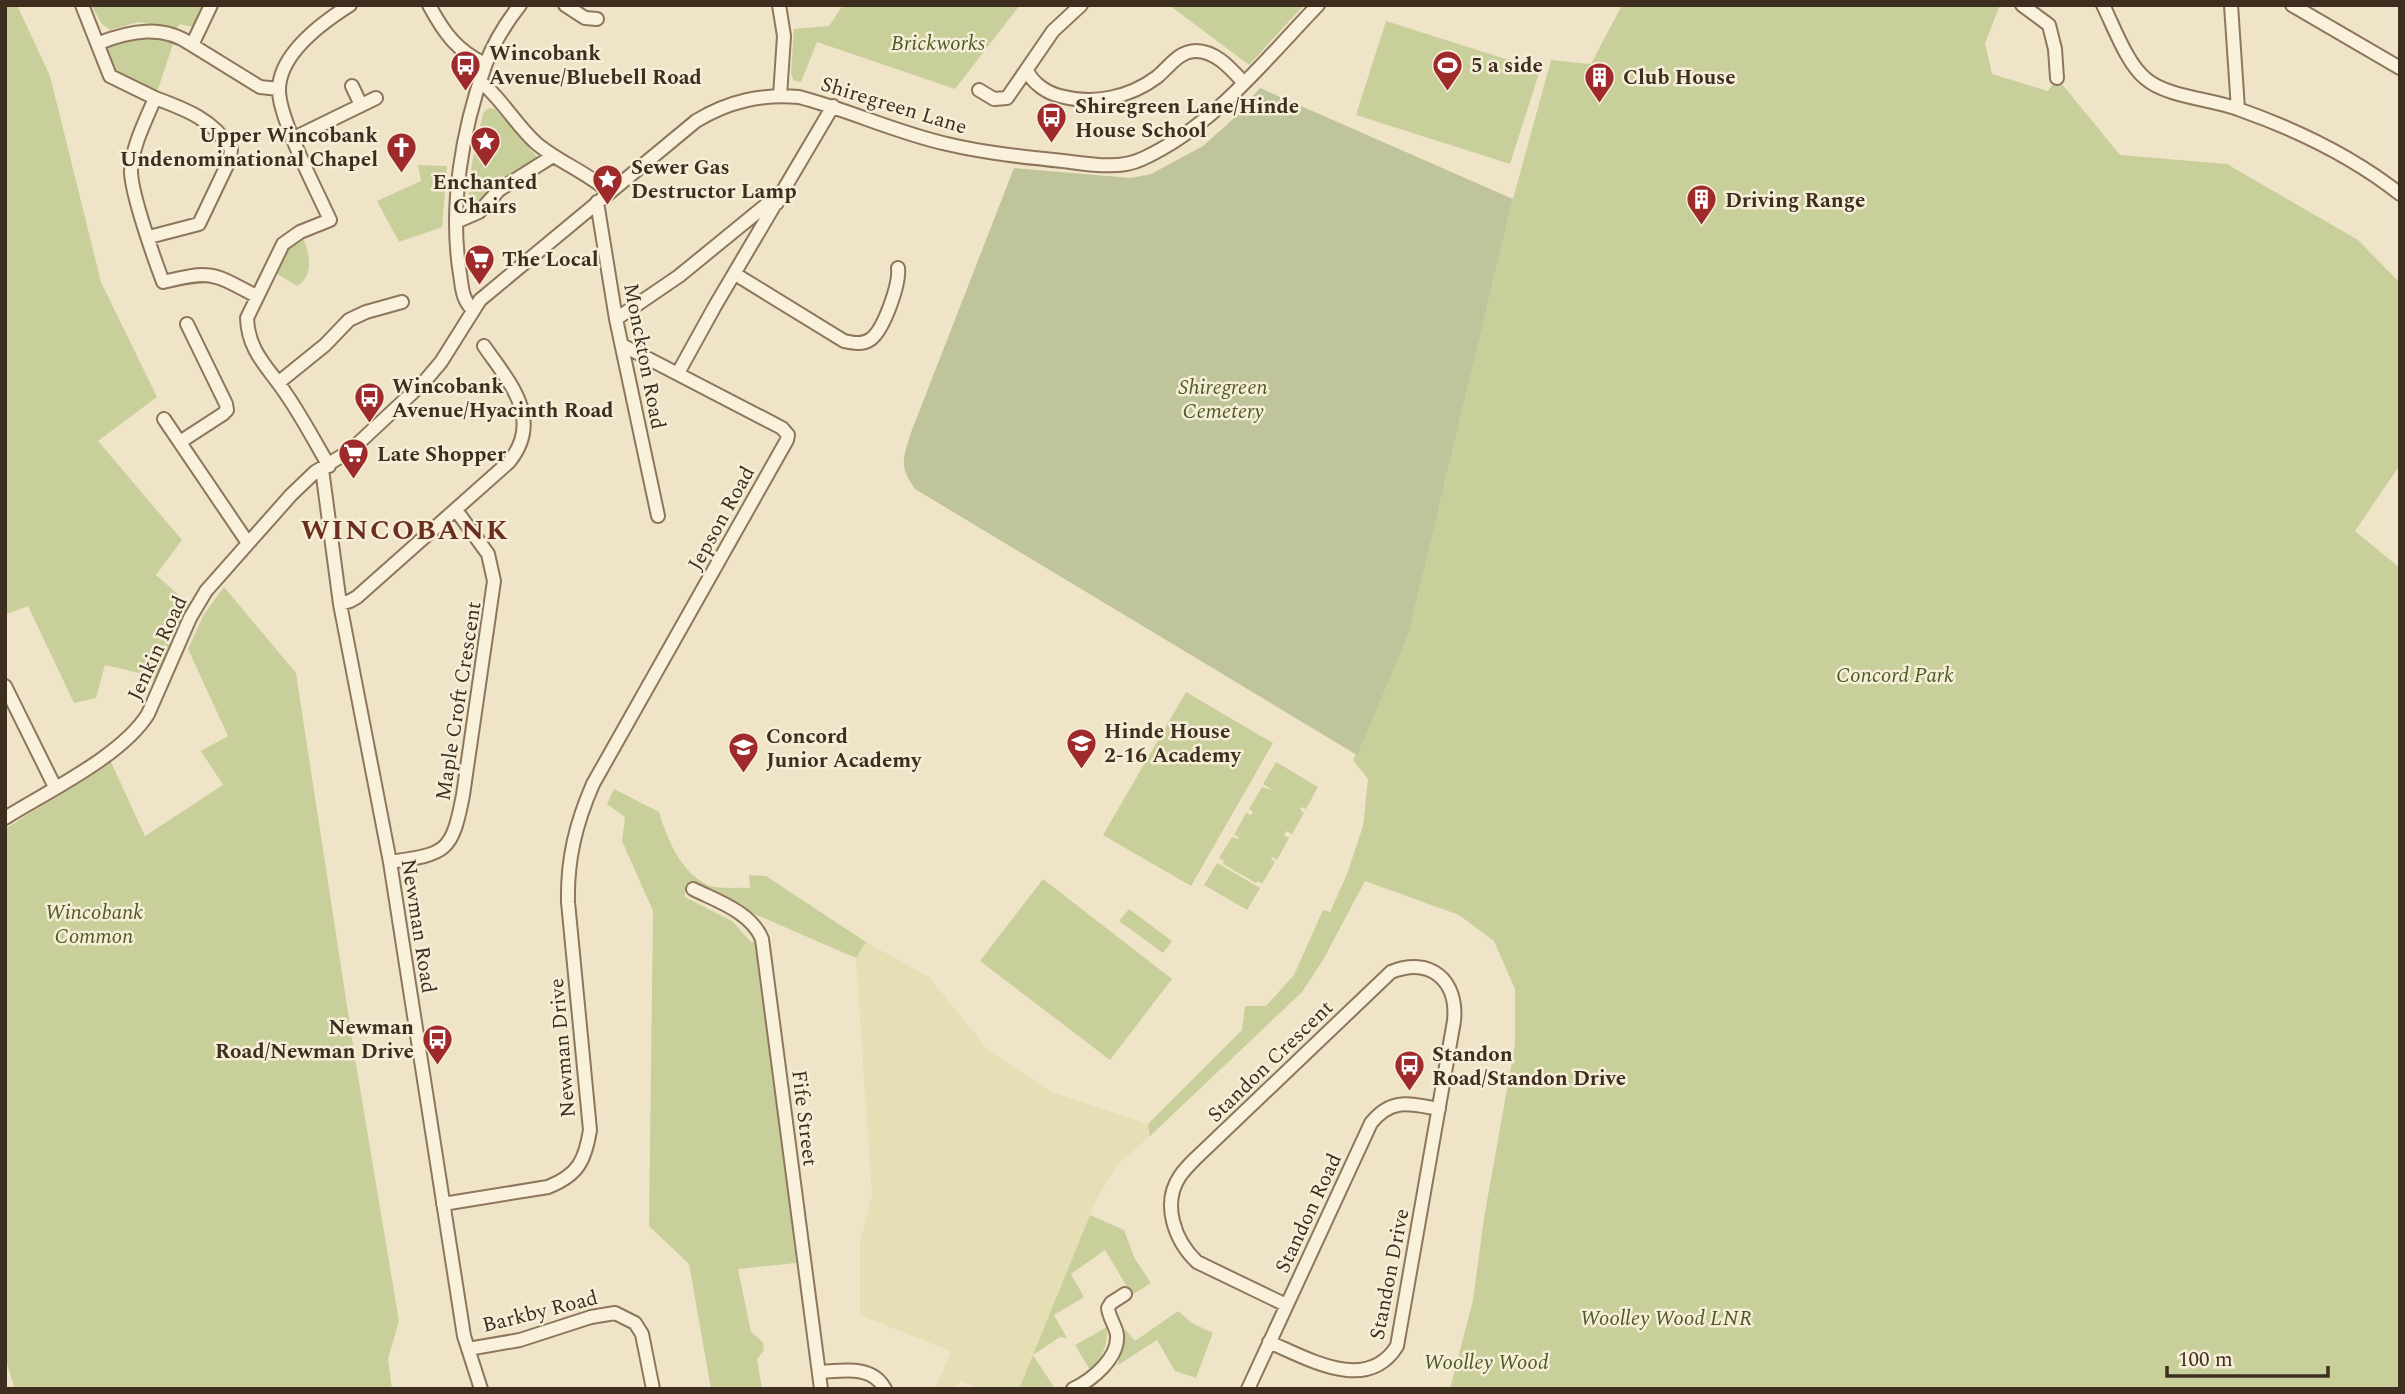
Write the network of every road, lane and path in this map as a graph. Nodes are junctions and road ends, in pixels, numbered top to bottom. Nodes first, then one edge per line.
1 (82, 5) edge
2 (211, 5) edge
3 (351, 5) edge
4 (429, 5) edge
5 (520, 5) edge
6 (565, 5) edge
7 (779, 5) edge
8 (1081, 5) edge
9 (1318, 5) edge
10 (2022, 5) edge
11 (2103, 5) edge
12 (2231, 5) edge
13 (2292, 5) edge
14 (597, 19) dead end
15 (99, 43) junction
16 (192, 45) junction
17 (485, 64) junction
18 (2400, 68) edge
19 (1027, 71) junction
20 (2057, 78) dead end
21 (480, 81) junction
22 (1244, 83) junction
23 (352, 86) dead end
24 (279, 89) junction
25 (979, 90) dead end
26 (780, 96) junction
27 (155, 98) junction
28 (376, 98) dead end
29 (361, 105) junction
30 (833, 106) junction
31 (2238, 108) junction
32 (294, 138) junction
33 (554, 156) junction
34 (609, 192) junction
35 (2400, 194) edge
36 (597, 202) junction
37 (777, 203) junction
38 (456, 222) junction
39 (149, 237) junction
40 (898, 268) dead end
41 (735, 274) junction
42 (256, 296) junction
43 (402, 302) dead end
44 (472, 309) junction
45 (616, 320) junction
46 (187, 324) dead end
47 (622, 345) junction
48 (484, 346) dead end
49 (678, 373) junction
50 (278, 383) junction
51 (164, 419) dead end
52 (180, 442) junction
53 (325, 467) junction
54 (456, 510) junction
55 (659, 516) dead end
56 (248, 543) junction
57 (340, 604) junction
58 (5, 686) edge
59 (593, 784) joint
60 (55, 787) junction
61 (5, 818) edge
62 (390, 862) junction
63 (693, 889) dead end
64 (1439, 1109) junction
65 (443, 1204) junction
66 (1125, 1294) dead end
67 (1286, 1305) junction
68 (1269, 1342) junction
69 (468, 1349) junction
70 (819, 1372) junction
71 (1078, 1388) edge
72 (481, 1389) edge
73 (653, 1389) edge
74 (821, 1389) edge
75 (885, 1389) edge
76 (1248, 1389) edge

1 - 15 street
2 - 16 street
3 - 24 street
4 - 17 street
5 - 17 street
6 - 14 street
7 - 26 street
8 - 19 street
9 - 22 street, Shiregreen Lane
10 - 20 street
11 - 31 street
12 - 31 street
13 - 18 street
15 - 16 street
15 - 27 street
16 - 24 street
17 - 21 street
19 - 22 street
19 - 25 street
21 - 33 street
21 - 38 street
22 - 30 street, Shiregreen Lane
23 - 29 street
24 - 32 street
26 - 30 street, Shiregreen Lane
26 - 34 street, Shiregreen Lane
27 - 39 street
27 - 39 street
28 - 29 street
29 - 32 street
30 - 37 street
31 - 35 street
32 - 42 street
33 - 34 street
33 - 38 street
34 - 36 street, Shiregreen Lane
36 - 44 street, Shiregreen Lane
36 - 45 street, Monckton Road
37 - 41 street
37 - 45 street
38 - 44 street
39 - 42 street
40 - 41 street
41 - 49 street
42 - 50 street
43 - 50 street
44 - 53 street, Shiregreen Lane
45 - 47 street, Monckton Road
46 - 52 street
47 - 49 street, Jepson Road
47 - 55 street, Monckton Road
48 - 54 street
49 - 59 street, Jepson Road
50 - 53 street
51 - 52 street
52 - 56 street
53 - 56 street, Jenkin Road
53 - 57 street, Newman Road
54 - 57 street
54 - 62 street, Maple Croft Crescent
56 - 60 street, Jenkin Road
57 - 62 street, Newman Road
58 - 60 street
59 - 65 street, Newman Drive
60 - 61 street, Jenkin Road
62 - 65 street, Newman Road
63 - 70 street, Fife Street
64 - 67 street, Standon Road
64 - 67 street, Standon Crescent
64 - 68 street, Standon Drive
65 - 69 street, Newman Road
66 - 71 street
67 - 68 street, Standon Road
68 - 76 street, Standon Road
69 - 72 street, Newman Road
69 - 73 street, Barkby Road
70 - 74 street, Fife Street
70 - 75 street

